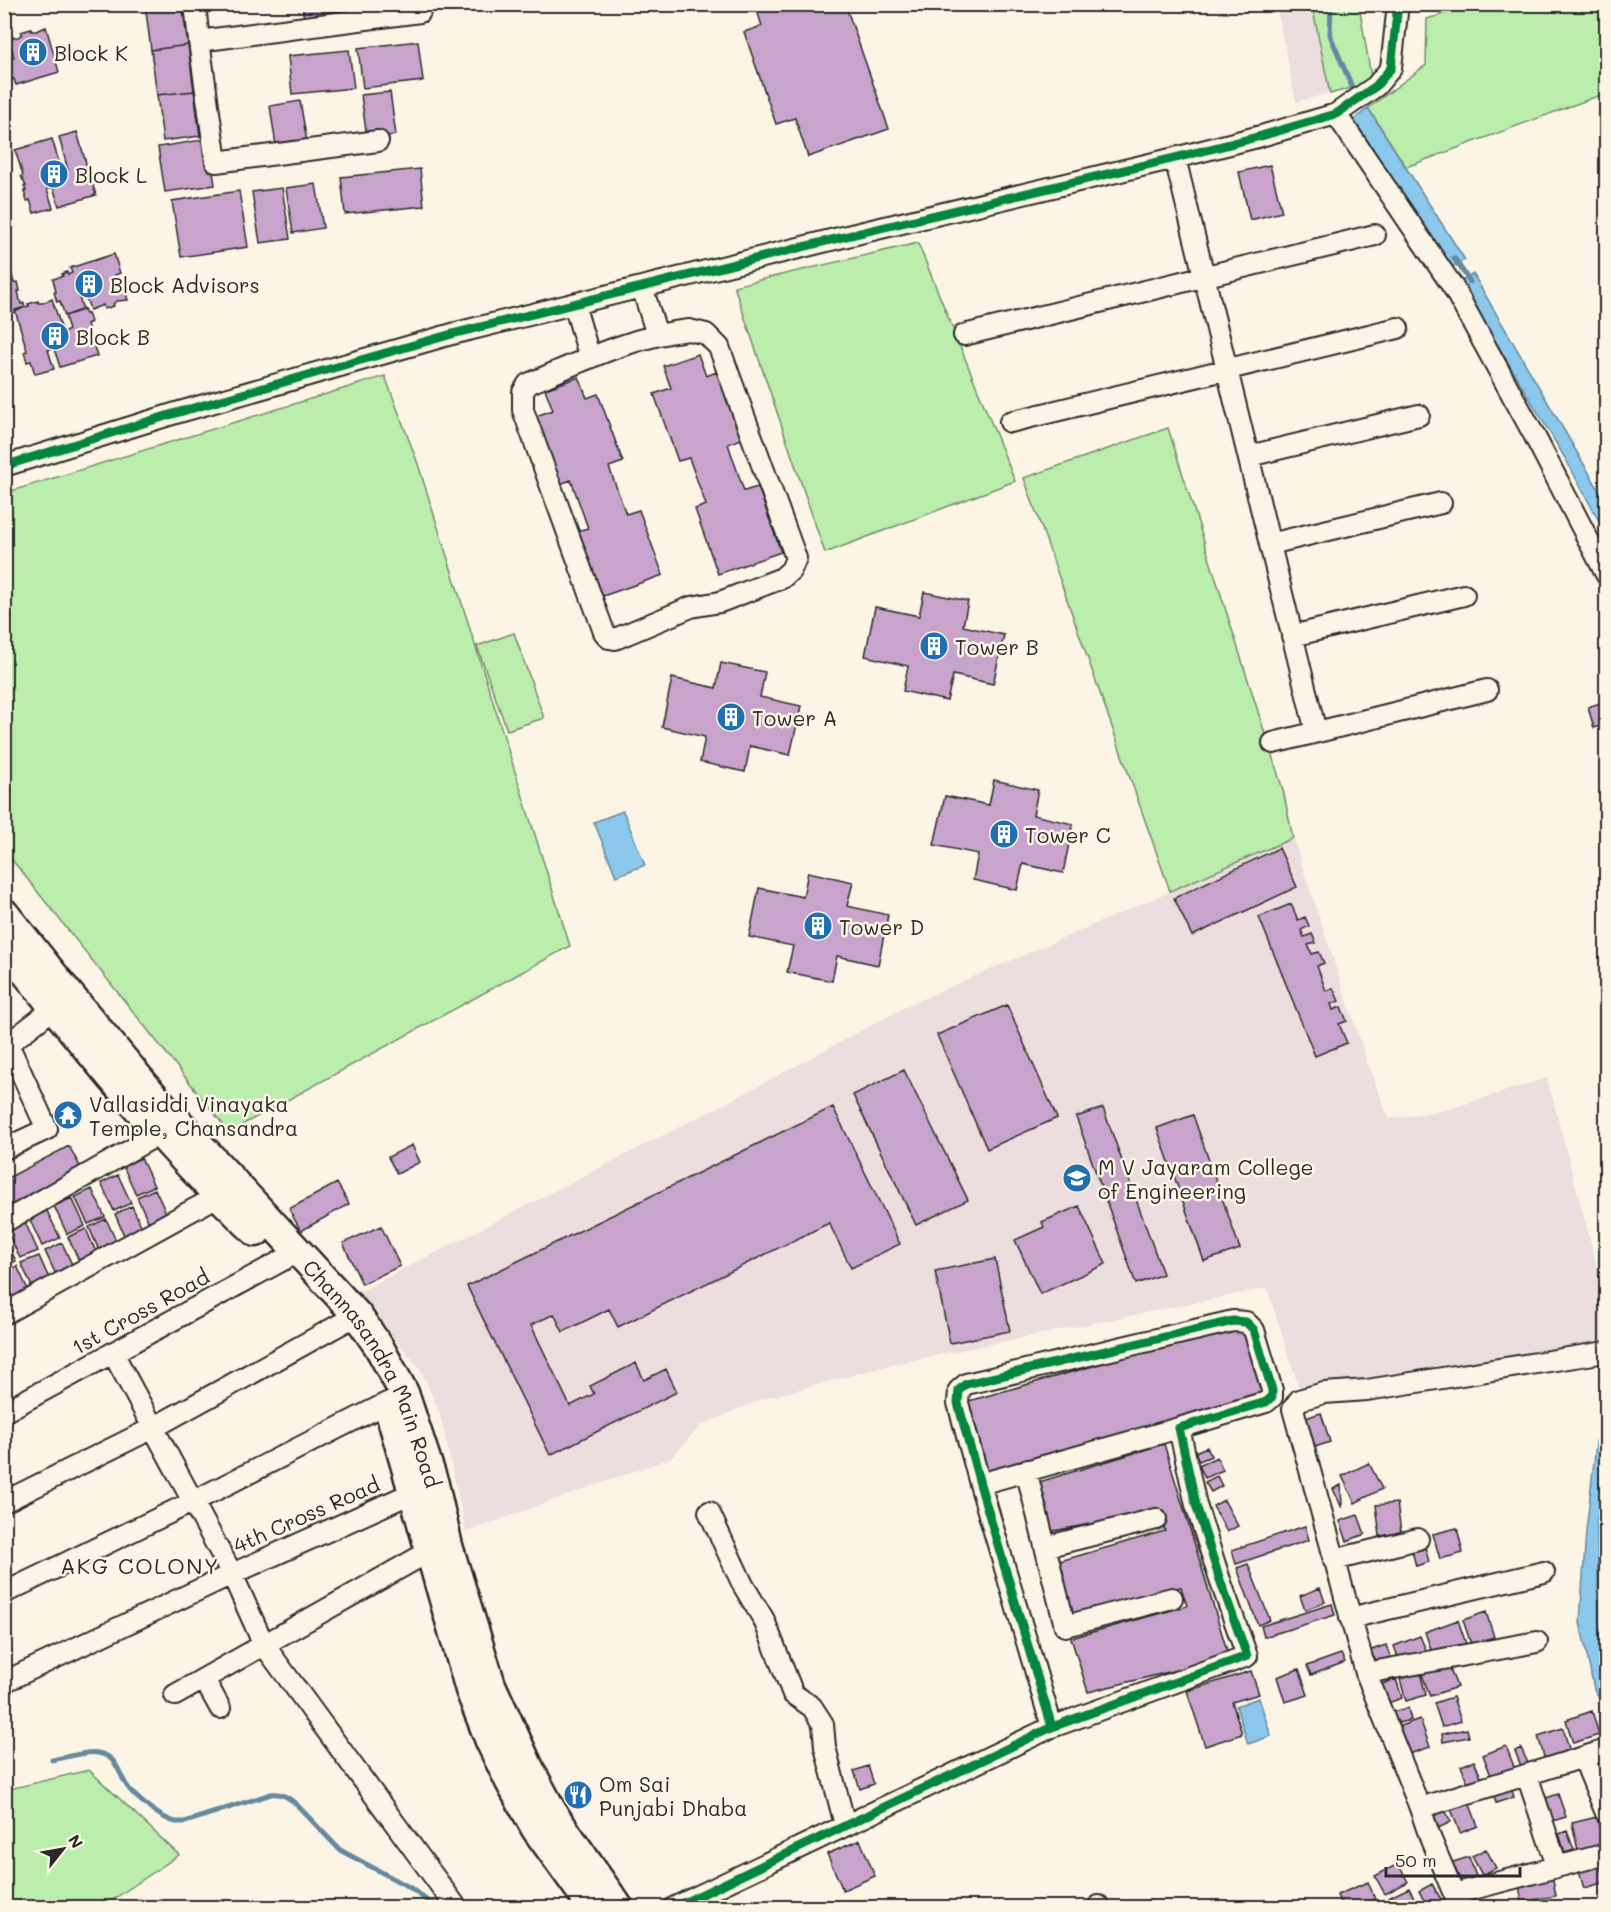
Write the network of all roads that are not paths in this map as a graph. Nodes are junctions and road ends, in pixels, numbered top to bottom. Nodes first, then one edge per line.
1 (195, 4) edge
2 (420, 4) edge
3 (1398, 4) edge
4 (199, 41) junction
5 (1347, 106) junction
6 (378, 141) dead end
7 (1175, 158) junction
8 (1375, 235) dead end
9 (1205, 276) junction
10 (642, 287) junction
11 (574, 304) junction
12 (1398, 328) dead end
13 (657, 334) junction
14 (964, 335) dead end
15 (590, 358) junction
16 (1228, 369) junction
17 (1419, 415) dead end
18 (1010, 422) dead end
19 (1249, 456) junction
20 (4, 466) edge
21 (1441, 503) dead end
22 (1270, 544) junction
23 (1606, 571) edge
24 (1464, 595) dead end
25 (1292, 636) junction
26 (1487, 690) dead end
27 (1316, 732) junction
28 (1273, 743) dead end
29 (4, 913) edge
30 (4, 945) edge
31 (60, 1000) junction
32 (6, 1042) edge
33 (159, 1134) junction
34 (4, 1149) edge
35 (218, 1196) junction
36 (4, 1222) edge
37 (291, 1255) junction
38 (4, 1314) edge
39 (349, 1320) junction
40 (1606, 1352) edge
41 (113, 1353) junction
42 (387, 1403) junction
43 (4, 1412) edge
44 (153, 1428) junction
45 (1179, 1428) junction
46 (1026, 1470) junction
47 (980, 1484) junction
48 (424, 1488) junction
49 (194, 1501) junction
50 (4, 1502) edge
51 (709, 1512) dead end
52 (1156, 1520) dead end
53 (1419, 1539) dead end
54 (1045, 1547) junction
55 (430, 1551) junction
56 (1334, 1560) junction
57 (1544, 1572) dead end
58 (232, 1574) junction
59 (4, 1593) edge
60 (1173, 1598) dead end
61 (1350, 1618) junction
62 (1538, 1642) dead end
63 (264, 1645) junction
64 (1365, 1673) junction
65 (204, 1679) junction
66 (4, 1682) edge
67 (175, 1695) dead end
68 (220, 1708) dead end
69 (1052, 1727) junction
70 (1606, 1750) edge
71 (1583, 1757) junction
72 (1527, 1775) junction
73 (523, 1782) junction
74 (1420, 1808) junction
75 (1606, 1814) edge
76 (845, 1825) junction
77 (1606, 1854) edge
78 (1557, 1866) junction
79 (1457, 1901) edge
80 (457, 1908) edge
81 (593, 1908) edge
82 (619, 1908) edge
83 (673, 1908) edge

1 - 4 street
2 - 4 street
3 - 5 street
4 - 6 street
5 - 7 street
5 - 23 street
7 - 9 street
7 - 10 street
8 - 9 street
9 - 14 street
9 - 16 street
10 - 11 street
10 - 13 street
11 - 15 street
11 - 20 street
12 - 16 street
13 - 15 street
13 - 15 street
16 - 18 street
16 - 19 street
17 - 19 street
19 - 22 street
21 - 22 street
22 - 25 street
24 - 25 street
25 - 27 street
26 - 27 street
27 - 28 street
29 - 31 main road, Channasandra Main Road
30 - 31 main road, Channasandra Main Road
31 - 32 street
31 - 33 main road, Channasandra Main Road
31 - 37 main road, Channasandra Main Road
32 - 34 street
33 - 35 main road, Channasandra Main Road
33 - 36 street
35 - 37 main road, Channasandra Main Road
35 - 38 street
37 - 39 main road, Channasandra Main Road
37 - 41 street, 1st Cross Road
39 - 42 main road, Channasandra Main Road
39 - 44 street
39 - 48 main road, Channasandra Main Road
40 - 56 street
41 - 43 street, 1st Cross Road
41 - 44 street
42 - 48 main road, Channasandra Main Road
42 - 49 street
44 - 49 street
44 - 50 street
45 - 46 street
45 - 47 street
45 - 69 street
46 - 47 street
46 - 54 street
47 - 69 street
48 - 55 main road, Channasandra Main Road
48 - 58 street, 4th Cross Road
48 - 73 main road, Channasandra Main Road
49 - 58 street
49 - 59 street
51 - 76 street
52 - 54 street
53 - 56 street
54 - 60 street
55 - 63 street
55 - 73 main road, Channasandra Main Road
56 - 61 street
57 - 61 street
58 - 63 street
58 - 66 street, 4th Cross Road
61 - 64 street
62 - 64 street
63 - 65 street
63 - 80 street
64 - 74 street
65 - 67 street
65 - 68 street
69 - 76 street
70 - 71 street
71 - 72 street
71 - 75 street
72 - 74 street
72 - 78 street
73 - 81 main road, Channasandra Main Road
73 - 82 main road, Channasandra Main Road
74 - 79 street
76 - 83 street
77 - 78 street
78 - 79 street

